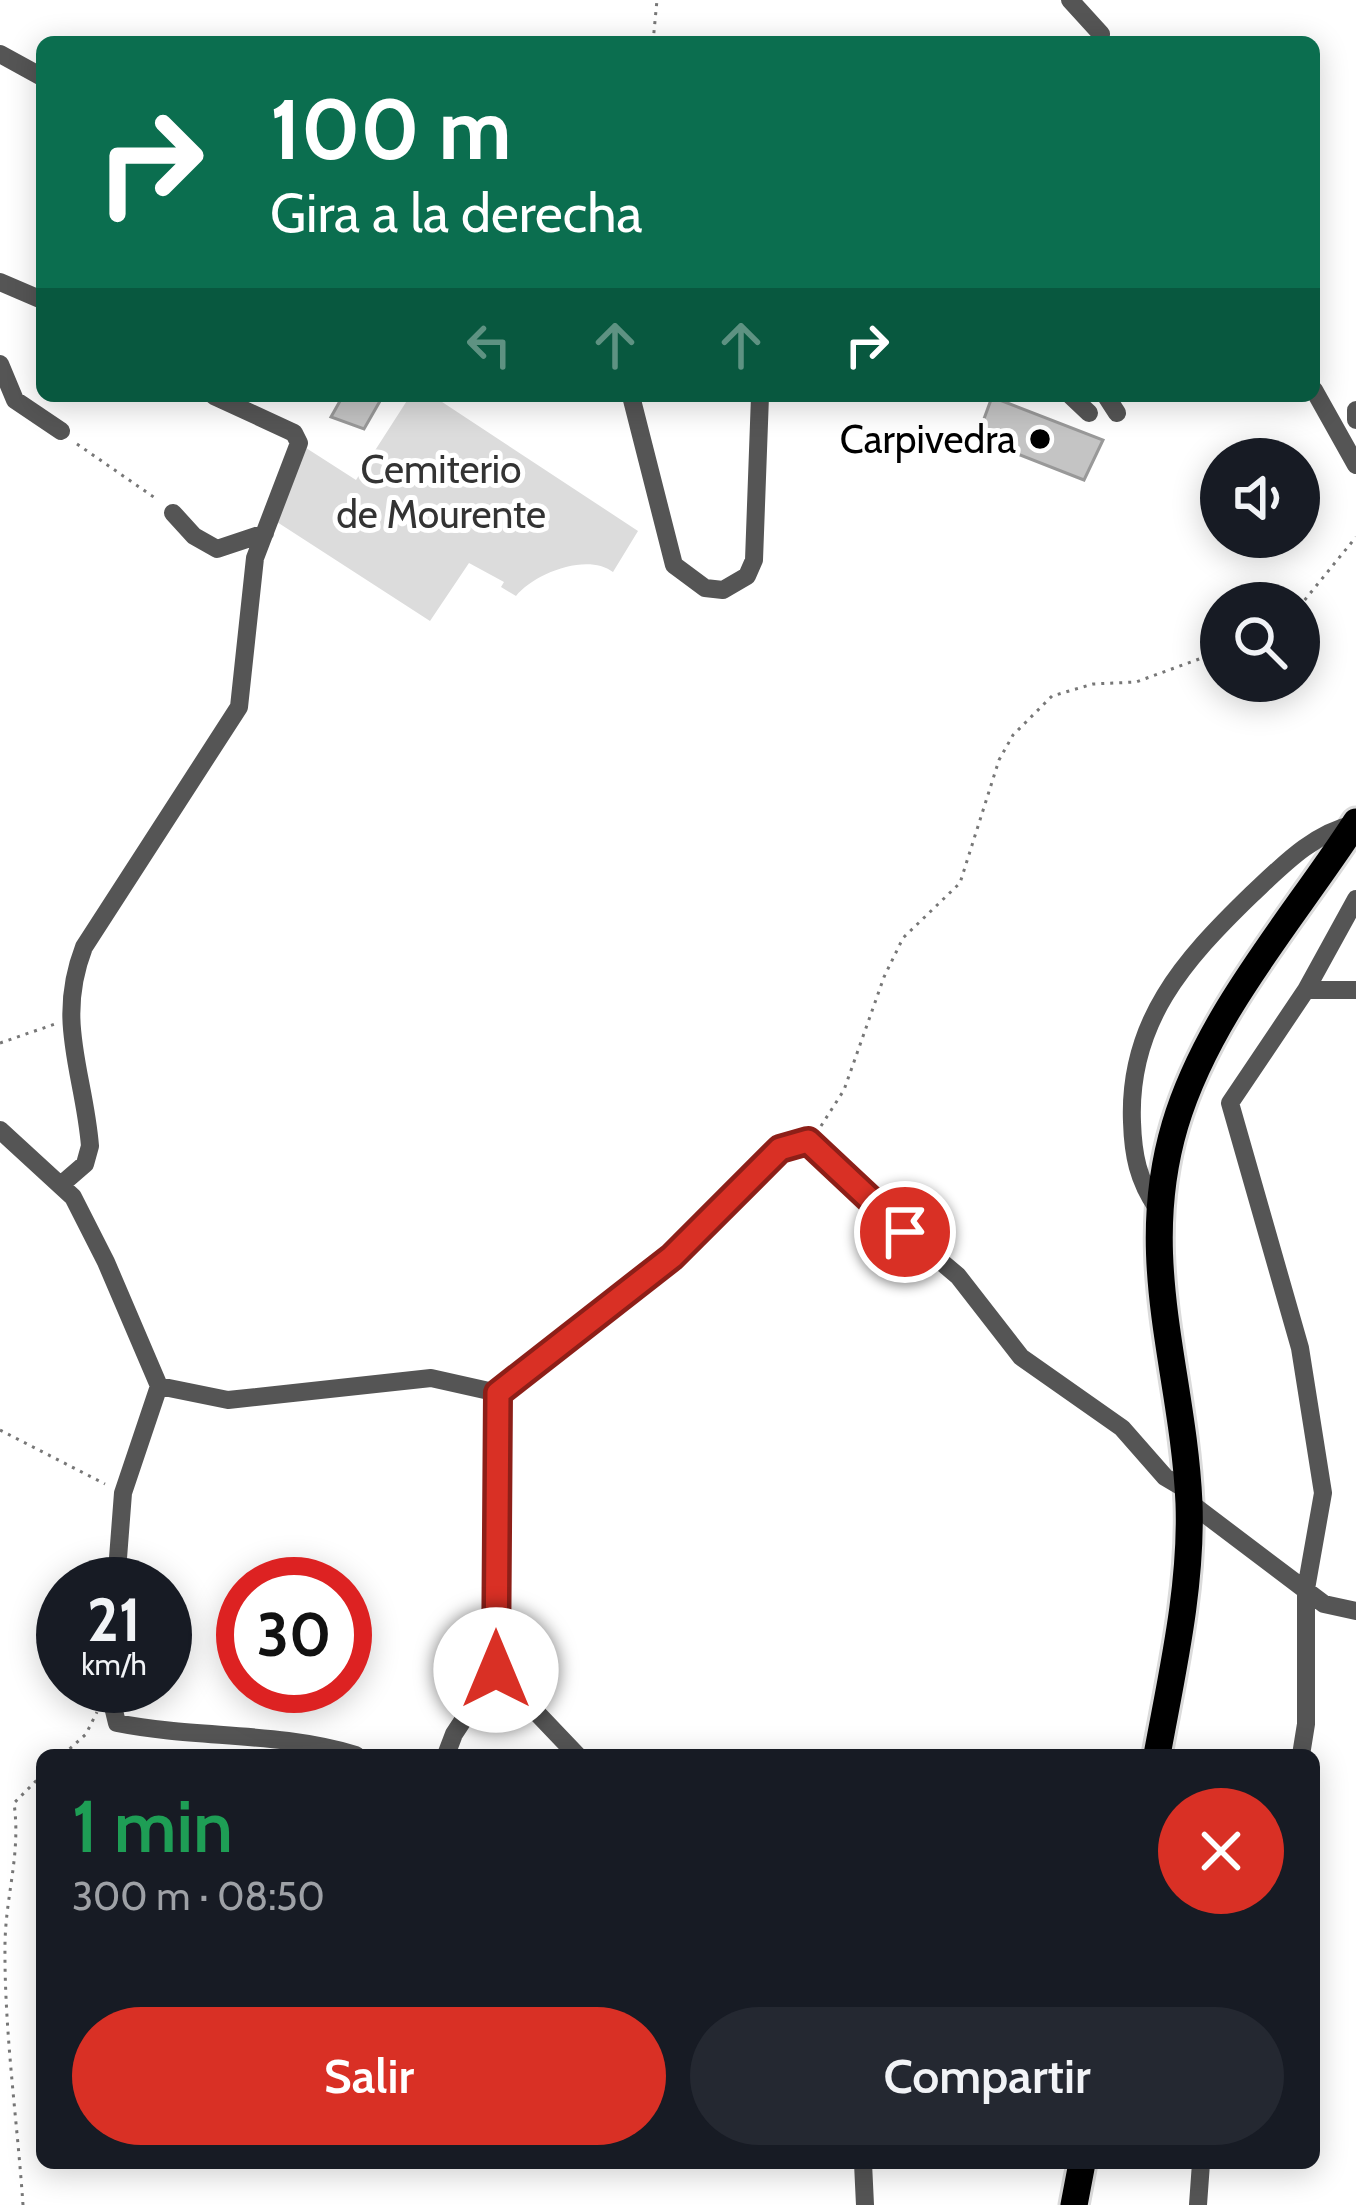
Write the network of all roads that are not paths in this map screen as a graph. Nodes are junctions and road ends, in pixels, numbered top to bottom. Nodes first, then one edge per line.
1 (1070, 0) edge
2 (1101, 36) edge
3 (0, 54) edge
4 (36, 74) edge
5 (0, 283) edge
6 (36, 298) edge
7 (0, 364) edge
8 (1320, 401) edge
9 (226, 402) edge
10 (633, 402) edge
11 (760, 402) edge
12 (1077, 402) edge
13 (1356, 410) edge
14 (1089, 413) dead end
15 (1356, 421) edge
16 (61, 431) road end
17 (1356, 465) edge
18 (173, 513) road end
19 (265, 533) junction
20 (217, 549) junction
21 (254, 567) junction
22 (1356, 823) edge
23 (1356, 898) edge
24 (1306, 990) junction
25 (1356, 990) edge
26 (0, 1130) edge
27 (89, 1146) junction
28 (63, 1184) junction
29 (1156, 1208) junction
30 (83, 1214) junction
31 (159, 1386) junction
32 (498, 1393) junction
33 (1188, 1496) junction
34 (118, 1557) edge
35 (1306, 1589) junction
36 (1356, 1611) edge
37 (496, 1670) junction
38 (114, 1713) edge
39 (326, 1749) edge
40 (448, 1749) edge
41 (571, 1749) edge
42 (1157, 1749) edge
43 (1302, 1749) edge
44 (863, 2169) edge
45 (1081, 2169) edge
46 (1201, 2169) edge
47 (865, 2205) edge
48 (1074, 2205) edge
49 (1198, 2205) edge

1 - 2 street
3 - 4 street
5 - 6 street
7 - 16 street
8 - 17 street
9 - 19 street
10 - 11 street
12 - 14 street
13 - 15 street
18 - 20 street
19 - 20 street
19 - 21 street
20 - 21 street
21 - 27 street
22 - 29 highway
22 - 29 street
23 - 24 street
24 - 25 street
24 - 35 street
26 - 28 street
27 - 28 street
27 - 30 street
28 - 30 street
29 - 33 highway
30 - 31 street
31 - 32 street
31 - 34 street
32 - 33 street
32 - 37 street
33 - 35 street
33 - 42 highway
35 - 36 street
35 - 43 street
37 - 40 street
37 - 41 street
38 - 39 street
44 - 47 street
45 - 48 highway
46 - 49 street

